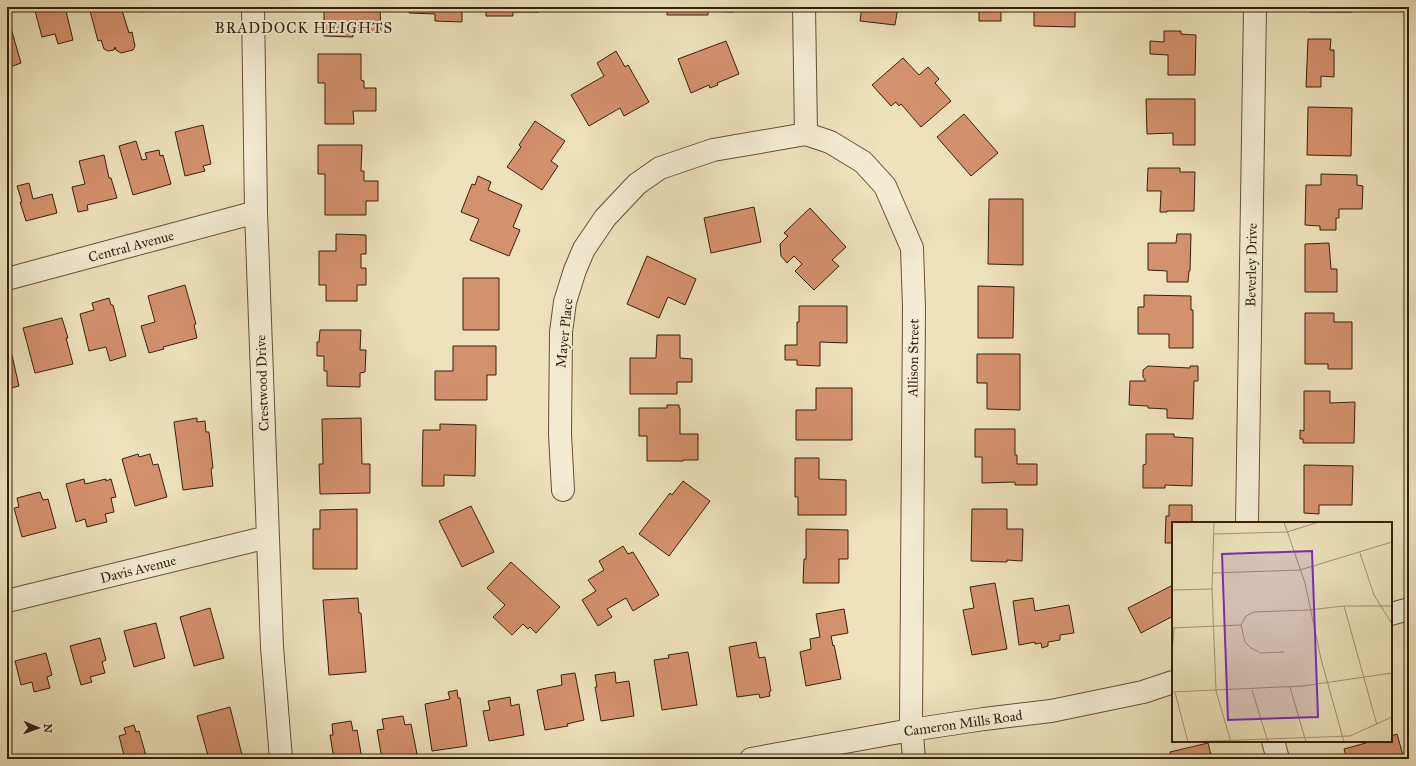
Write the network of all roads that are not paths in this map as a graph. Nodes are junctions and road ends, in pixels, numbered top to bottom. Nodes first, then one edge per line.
1 (253, 7) edge
2 (804, 7) edge
3 (1255, 7) edge
4 (806, 134) junction
5 (256, 212) junction
6 (7, 279) edge
7 (563, 490) dead end
8 (1247, 522) edge
9 (268, 537) junction
10 (7, 602) edge
11 (1409, 609) edge
12 (1392, 614) edge
13 (1172, 682) edge
14 (911, 730) junction
15 (1273, 742) edge
16 (281, 759) edge
17 (751, 759) edge
18 (914, 759) edge
19 (1278, 759) edge

1 - 5 street, Crestwood Drive
2 - 4 street
3 - 8 street, Beverley Drive
4 - 7 street, Mayer Place
4 - 14 street, Allison Street
5 - 6 street, Central Avenue
5 - 9 street, Crestwood Drive
9 - 10 street, Davis Avenue
9 - 16 street, Crestwood Drive
11 - 12 street
13 - 14 street, Cameron Mills Road
14 - 17 street, Cameron Mills Road
14 - 18 street, Allison Street
15 - 19 street

